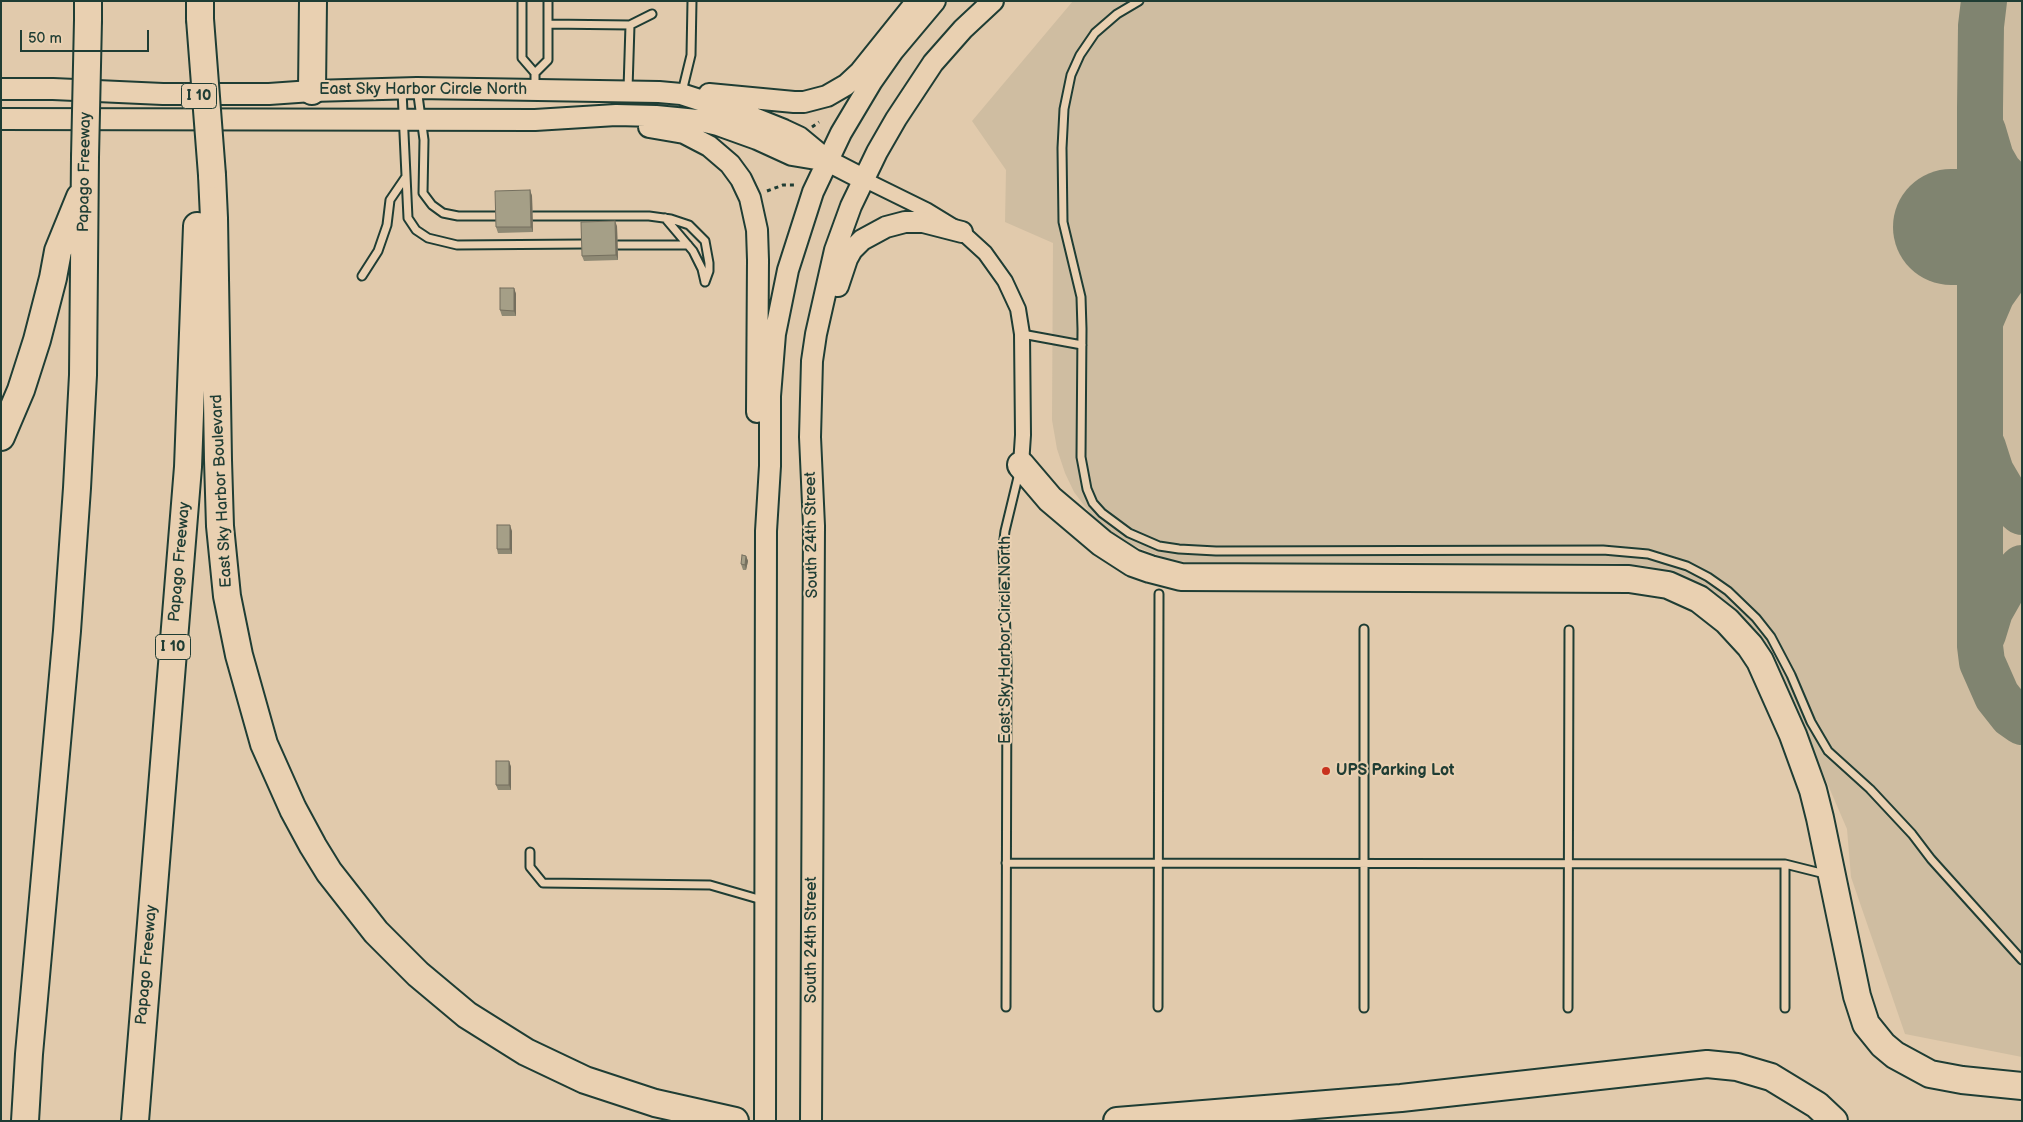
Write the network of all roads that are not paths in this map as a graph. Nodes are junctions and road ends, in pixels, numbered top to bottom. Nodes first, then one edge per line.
1 (313, 1) edge
2 (522, 1) edge
3 (548, 1) edge
4 (692, 1) edge
5 (917, 1) edge
6 (935, 1) edge
7 (993, 1) edge
8 (1138, 1) edge
9 (200, 10) edge
10 (88, 11) edge
11 (652, 14) dead end
12 (548, 24) junction
13 (630, 25) junction
14 (535, 82) junction
15 (409, 88) junction
16 (1, 89) edge
17 (312, 91) junction
18 (628, 91) junction
19 (681, 94) junction
20 (1, 118) edge
21 (412, 119) junction
22 (250, 120) junction
23 (535, 120) junction
24 (828, 161) junction
25 (205, 174) junction
26 (405, 178) junction
27 (864, 179) junction
28 (84, 187) junction
29 (498, 216) edge
30 (533, 216) edge
31 (664, 218) junction
32 (962, 232) junction
33 (583, 244) edge
34 (618, 245) edge
35 (688, 245) junction
36 (362, 276) dead end
37 (1022, 334) junction
38 (1082, 345) junction
39 (1, 437) edge
40 (1021, 465) junction
41 (814, 526) junction
42 (766, 531) junction
43 (1159, 594) dead end
44 (1364, 629) dead end
45 (1569, 630) dead end
46 (530, 852) dead end
47 (1006, 863) junction
48 (1158, 863) junction
49 (1364, 864) junction
50 (1569, 864) junction
51 (1785, 864) junction
52 (1832, 876) junction
53 (765, 901) junction
54 (2022, 960) edge
55 (1006, 1007) dead end
56 (1158, 1007) dead end
57 (1364, 1008) dead end
58 (1568, 1008) dead end
59 (1785, 1008) dead end
60 (2022, 1086) edge
61 (725, 1119) edge
62 (25, 1121) edge
63 (135, 1121) edge
64 (765, 1121) edge
65 (811, 1121) edge
66 (1117, 1121) edge
67 (1834, 1121) edge

1 - 17 highway
2 - 14 lane
3 - 12 lane
4 - 19 lane
5 - 19 main road
6 - 24 main road
7 - 27 main road, South 24th Street
8 - 38 lane
9 - 25 highway, Papago Freeway / I 10, bridge
10 - 28 highway, Papago Freeway, bridge
11 - 13 lane
12 - 13 lane
12 - 14 lane
13 - 18 lane
14 - 15 main road, East Sky Harbor Circle North
14 - 18 main road, East Sky Harbor Circle North
14 - 23 main road
15 - 17 main road, East Sky Harbor Circle North
15 - 21 lane
15 - 21 lane
16 - 17 main road, East Sky Harbor Circle North
17 - 22 main road
18 - 19 main road, East Sky Harbor Circle North
19 - 24 main road, East Sky Harbor Circle North
20 - 22 main road, East Sky Harbor Circle North
21 - 22 main road, East Sky Harbor Circle North
21 - 23 main road, East Sky Harbor Circle North
21 - 26 lane
21 - 29 lane
23 - 24 main road, East Sky Harbor Circle North
23 - 42 main road
24 - 27 main road, East Sky Harbor Circle North
24 - 42 main road
25 - 61 highway, East Sky Harbor Boulevard
25 - 63 highway, Papago Freeway / I 10
26 - 33 lane
26 - 36 lane
27 - 32 street, East Sky Harbor Circle North
27 - 41 main road, South 24th Street
28 - 39 highway
28 - 62 highway, Papago Freeway
30 - 31 lane
31 - 35 lane
31 - 35 lane
32 - 37 street, East Sky Harbor Circle North
32 - 41 main road
34 - 35 lane
37 - 38 lane
37 - 40 street, East Sky Harbor Circle North
38 - 54 lane
40 - 47 lane, East Sky Harbor Circle North
40 - 52 highway
41 - 65 main road, South 24th Street
42 - 53 main road
43 - 48 lane
44 - 49 lane
45 - 50 lane
46 - 53 lane
47 - 48 lane
47 - 55 lane, East Sky Harbor Circle North
48 - 49 lane
48 - 56 lane
49 - 50 lane
49 - 57 lane
50 - 51 lane
50 - 58 lane
51 - 52 lane
51 - 59 lane
52 - 60 highway
53 - 64 main road
66 - 67 highway

